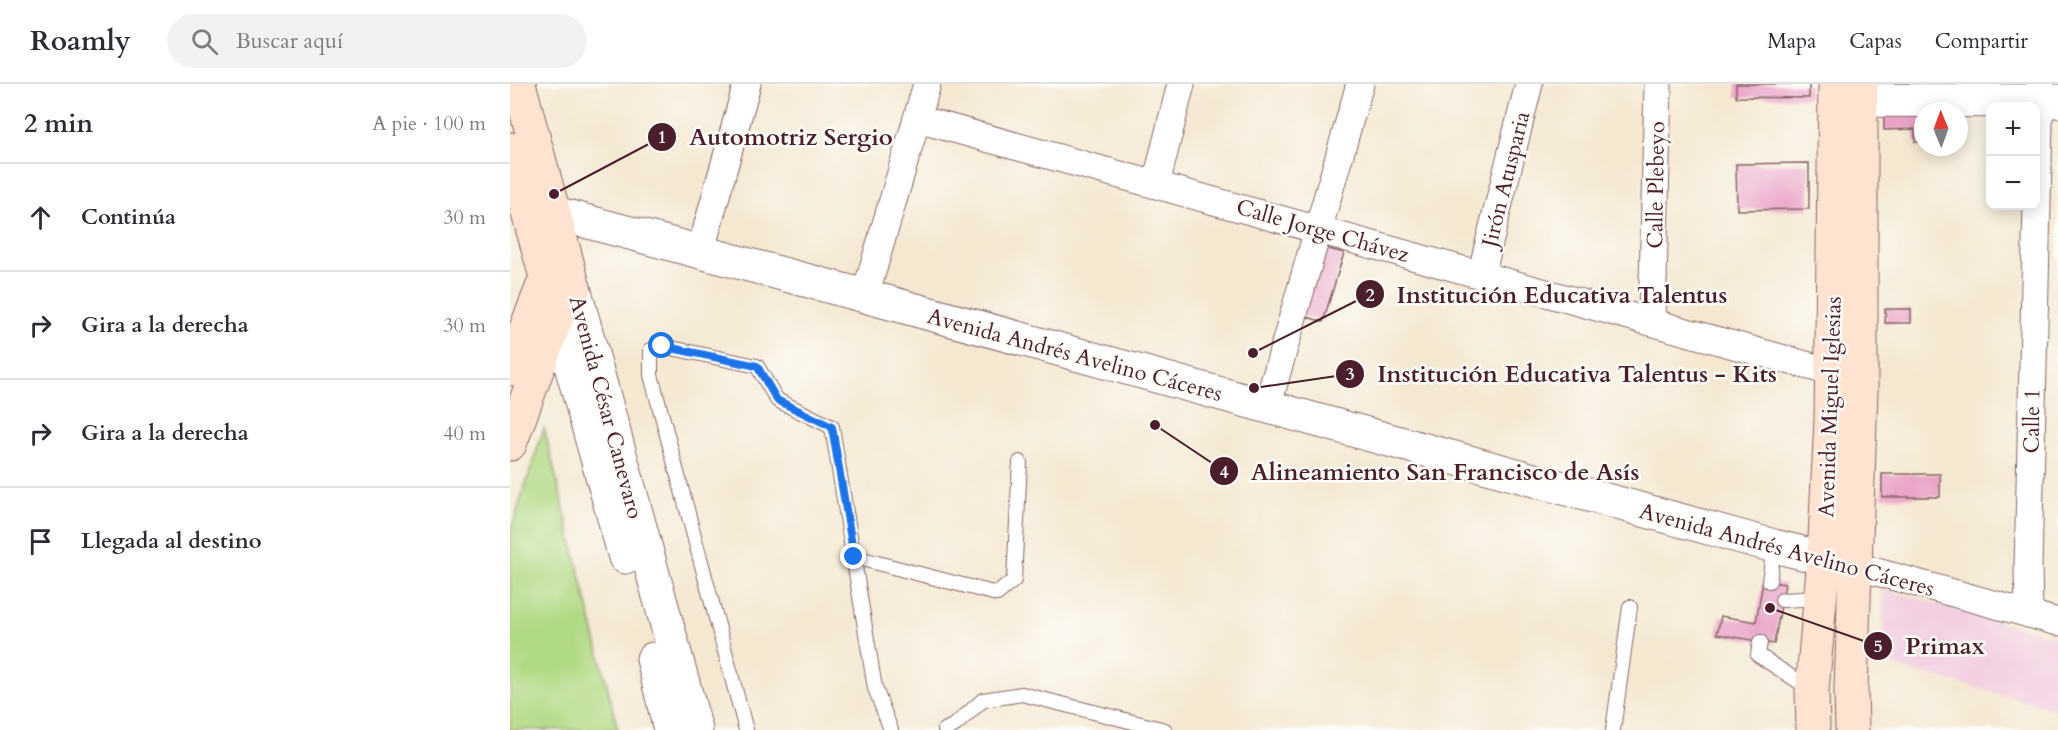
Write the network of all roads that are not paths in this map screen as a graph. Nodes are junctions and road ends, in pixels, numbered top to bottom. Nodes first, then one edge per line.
1 (519, 84) edge
2 (747, 84) edge
3 (927, 84) edge
4 (1181, 84) edge
5 (1360, 84) edge
6 (1529, 84) edge
7 (1658, 84) edge
8 (1848, 92) edge
9 (2045, 95) edge
10 (918, 119) junction
11 (510, 149) edge
12 (1156, 184) junction
13 (530, 205) edge
14 (1319, 229) junction
15 (700, 253) junction
16 (1481, 274) junction
17 (560, 283) junction
18 (865, 296) junction
19 (557, 316) junction
20 (1652, 322) junction
21 (510, 369) edge
22 (1831, 372) junction
23 (1267, 407) junction
24 (510, 444) edge
25 (1020, 462) dead end
26 (1774, 546) junction
27 (854, 557) junction
28 (1839, 562) junction
29 (1769, 581) dead end
30 (1820, 598) junction
31 (1782, 600) dead end
32 (1630, 607) dead end
33 (2029, 614) junction
34 (2058, 622) edge
35 (1760, 642) dead end
36 (1812, 690) junction
37 (1851, 690) junction
38 (670, 730) edge
39 (696, 730) edge
40 (746, 730) edge
41 (891, 730) edge
42 (945, 730) edge
43 (1165, 730) edge
44 (1613, 730) edge
45 (1813, 730) edge
46 (1852, 730) edge

1 - 13 main road, Avenida César Canevaro
2 - 15 street
3 - 10 street
4 - 12 street
5 - 14 street
6 - 16 street, Jirón Atusparia
7 - 20 street, Calle Plebeyo
8 - 9 street
8 - 22 main road, Avenida Miguel Iglesias
8 - 28 main road, Avenida Miguel Iglesias
9 - 33 street, Calle 1
10 - 12 street, Calle Jorge Chávez
10 - 18 street
11 - 13 main road, Avenida César Canevaro
12 - 14 street, Calle Jorge Chávez
13 - 15 street, Avenida Andrés Avelino Cáceres
13 - 17 main road, Avenida César Canevaro
14 - 16 street, Calle Jorge Chávez
14 - 23 street
15 - 18 street, Avenida Andrés Avelino Cáceres
16 - 20 street, Calle Jorge Chávez
17 - 19 main road, Avenida César Canevaro
17 - 21 main road
17 - 39 street, Avenida César Canevaro
18 - 23 street, Avenida Andrés Avelino Cáceres
19 - 24 main road
19 - 38 street, Avenida César Canevaro
20 - 22 street, Calle Jorge Chávez
22 - 28 main road, Avenida Miguel Iglesias
23 - 26 street, Avenida Andrés Avelino Cáceres
25 - 27 lane
26 - 28 street, Avenida Andrés Avelino Cáceres
26 - 29 lane
27 - 40 lane
27 - 41 lane
28 - 30 main road, Avenida Miguel Iglesias
28 - 33 street, Avenida Andrés Avelino Cáceres
28 - 37 main road, Avenida Miguel Iglesias
30 - 31 lane
30 - 36 main road, Avenida Miguel Iglesias
32 - 44 lane
33 - 34 street, Avenida Andrés Avelino Cáceres
35 - 36 lane
36 - 37 main road
36 - 45 main road, Avenida Miguel Iglesias
37 - 46 main road, Avenida Miguel Iglesias
42 - 43 lane

